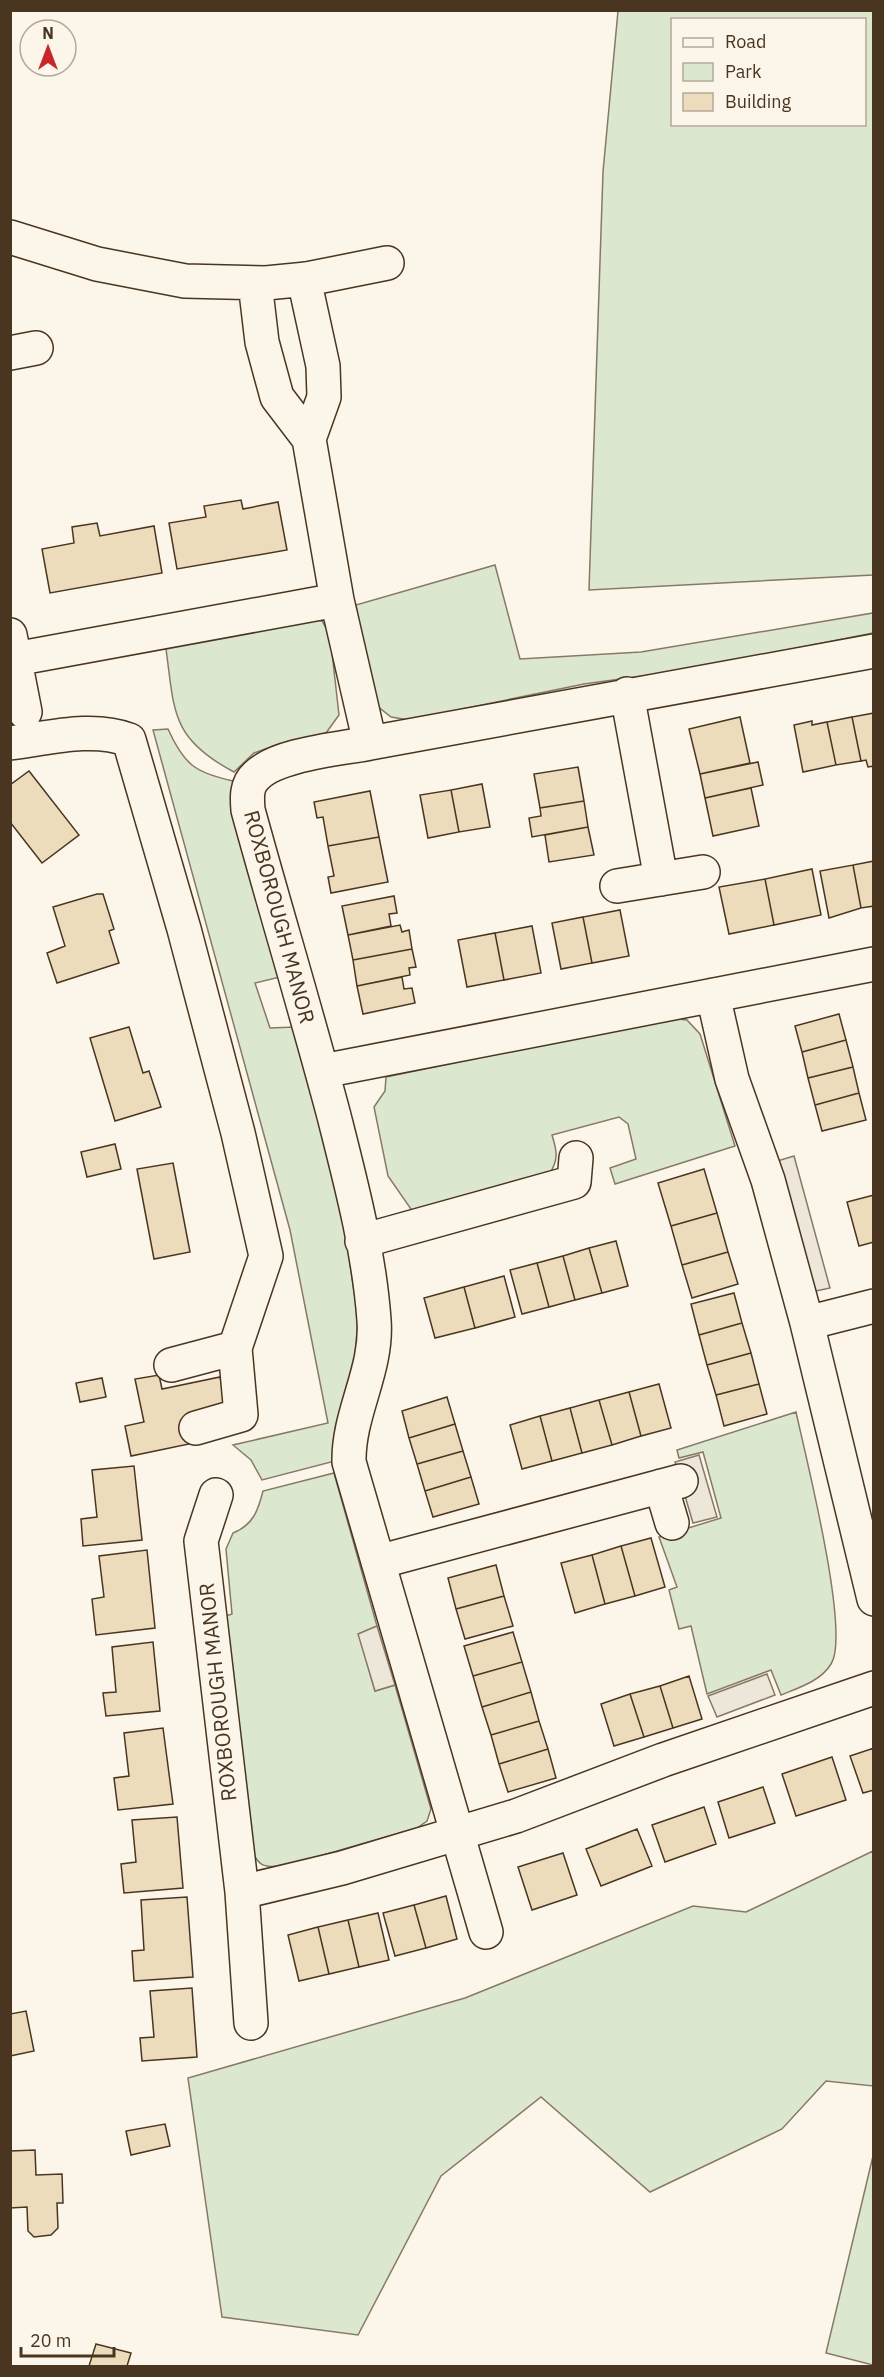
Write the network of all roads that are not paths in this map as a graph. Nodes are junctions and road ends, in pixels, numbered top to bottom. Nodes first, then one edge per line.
1 (10, 237) edge
2 (387, 263) dead end
3 (304, 279) junction
4 (255, 283) junction
5 (309, 439) junction
6 (337, 600) junction
7 (13, 647) edge
8 (873, 651) edge
9 (627, 694) junction
10 (25, 712) dead end
11 (10, 742) edge
12 (370, 743) junction
13 (703, 872) dead end
14 (661, 879) junction
15 (617, 886) dead end
16 (873, 964) edge
17 (713, 995) junction
18 (322, 1071) junction
19 (576, 1158) dead end
20 (362, 1241) junction
21 (873, 1306) edge
22 (807, 1323) junction
23 (235, 1348) junction
24 (171, 1365) dead end
25 (196, 1428) dead end
26 (216, 1494) dead end
27 (672, 1523) dead end
28 (378, 1562) junction
29 (873, 1599) edge
30 (873, 1688) edge
31 (458, 1832) junction
32 (242, 1892) junction
33 (486, 1932) dead end
34 (251, 2023) dead end

1 - 4 street
2 - 3 street
3 - 4 street
3 - 5 street
4 - 5 street
5 - 6 street
6 - 7 street
6 - 12 street
7 - 10 street
8 - 9 street, ROXBOROUGH MANOR
9 - 12 street, ROXBOROUGH MANOR
9 - 14 street
11 - 23 street
12 - 18 street, ROXBOROUGH MANOR
13 - 14 street
14 - 15 street
16 - 17 street
17 - 18 street
17 - 22 street
18 - 20 street, ROXBOROUGH MANOR
19 - 20 street
20 - 28 street, ROXBOROUGH MANOR
21 - 22 street
22 - 29 street
23 - 24 street
23 - 25 street
26 - 32 street, ROXBOROUGH MANOR
27 - 28 street
28 - 31 street, ROXBOROUGH MANOR
30 - 31 street
31 - 32 street
31 - 33 street, ROXBOROUGH MANOR
32 - 34 street, ROXBOROUGH MANOR

